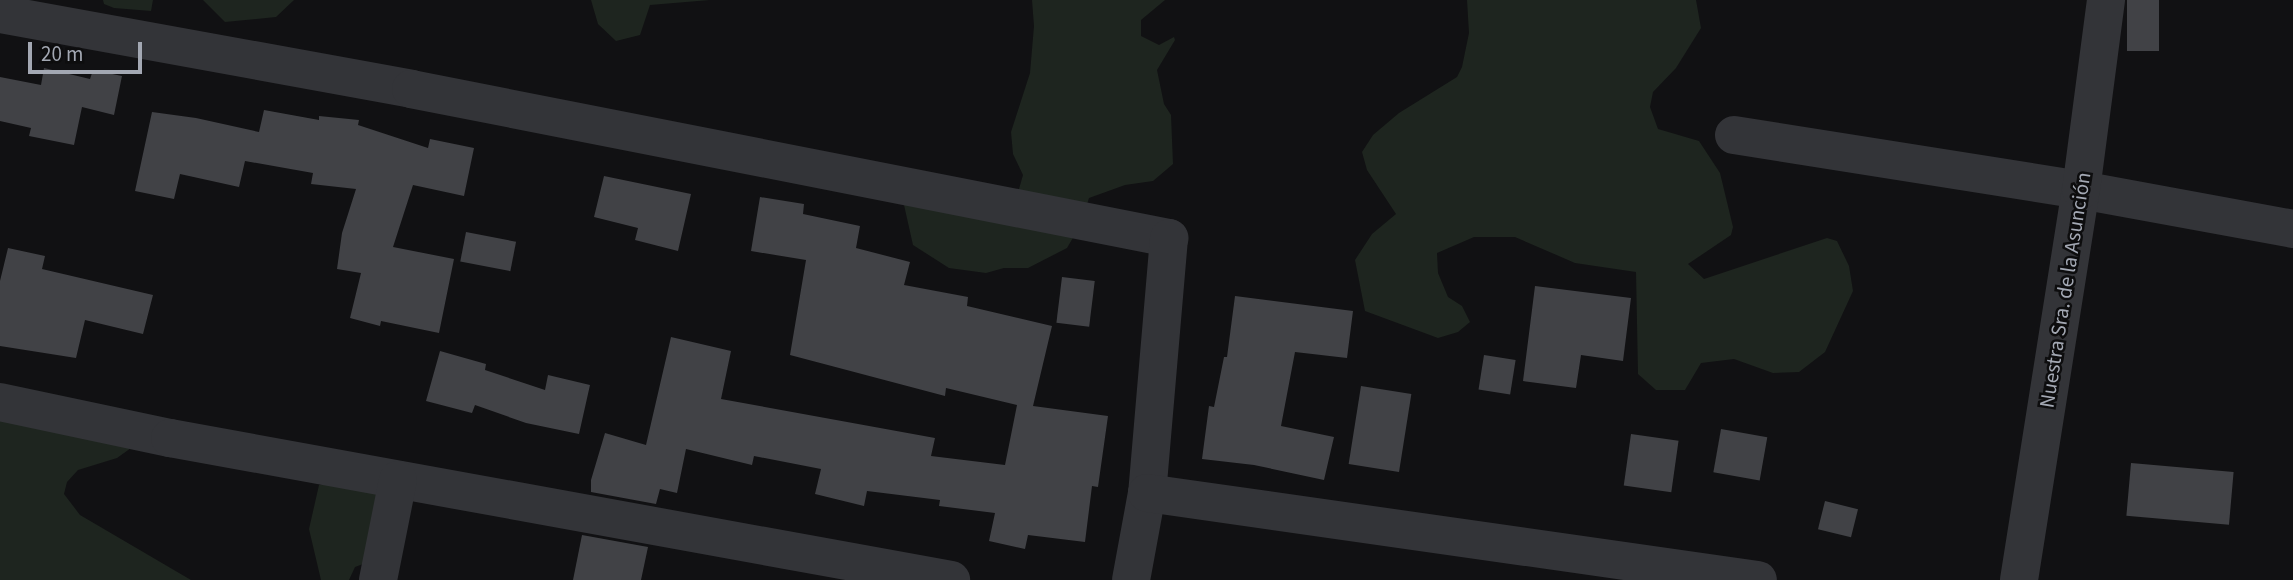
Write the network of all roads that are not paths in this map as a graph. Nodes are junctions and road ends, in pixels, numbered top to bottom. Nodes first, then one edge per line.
1 (2106, 0) edge
2 (0, 14) edge
3 (1734, 135) dead end
4 (2081, 190) junction
5 (2293, 229) edge
6 (0, 401) edge
7 (398, 480) junction
8 (1147, 493) junction
9 (378, 580) edge
10 (951, 580) edge
11 (1131, 580) edge
12 (1758, 580) edge
13 (2019, 580) edge

1 - 4 street, Nuestra Sra. de la Asunción
2 - 8 street
3 - 4 street
4 - 5 street
4 - 13 street, Nuestra Sra. de la Asunción
6 - 7 street
7 - 9 street
7 - 10 street
8 - 11 street
8 - 12 street

